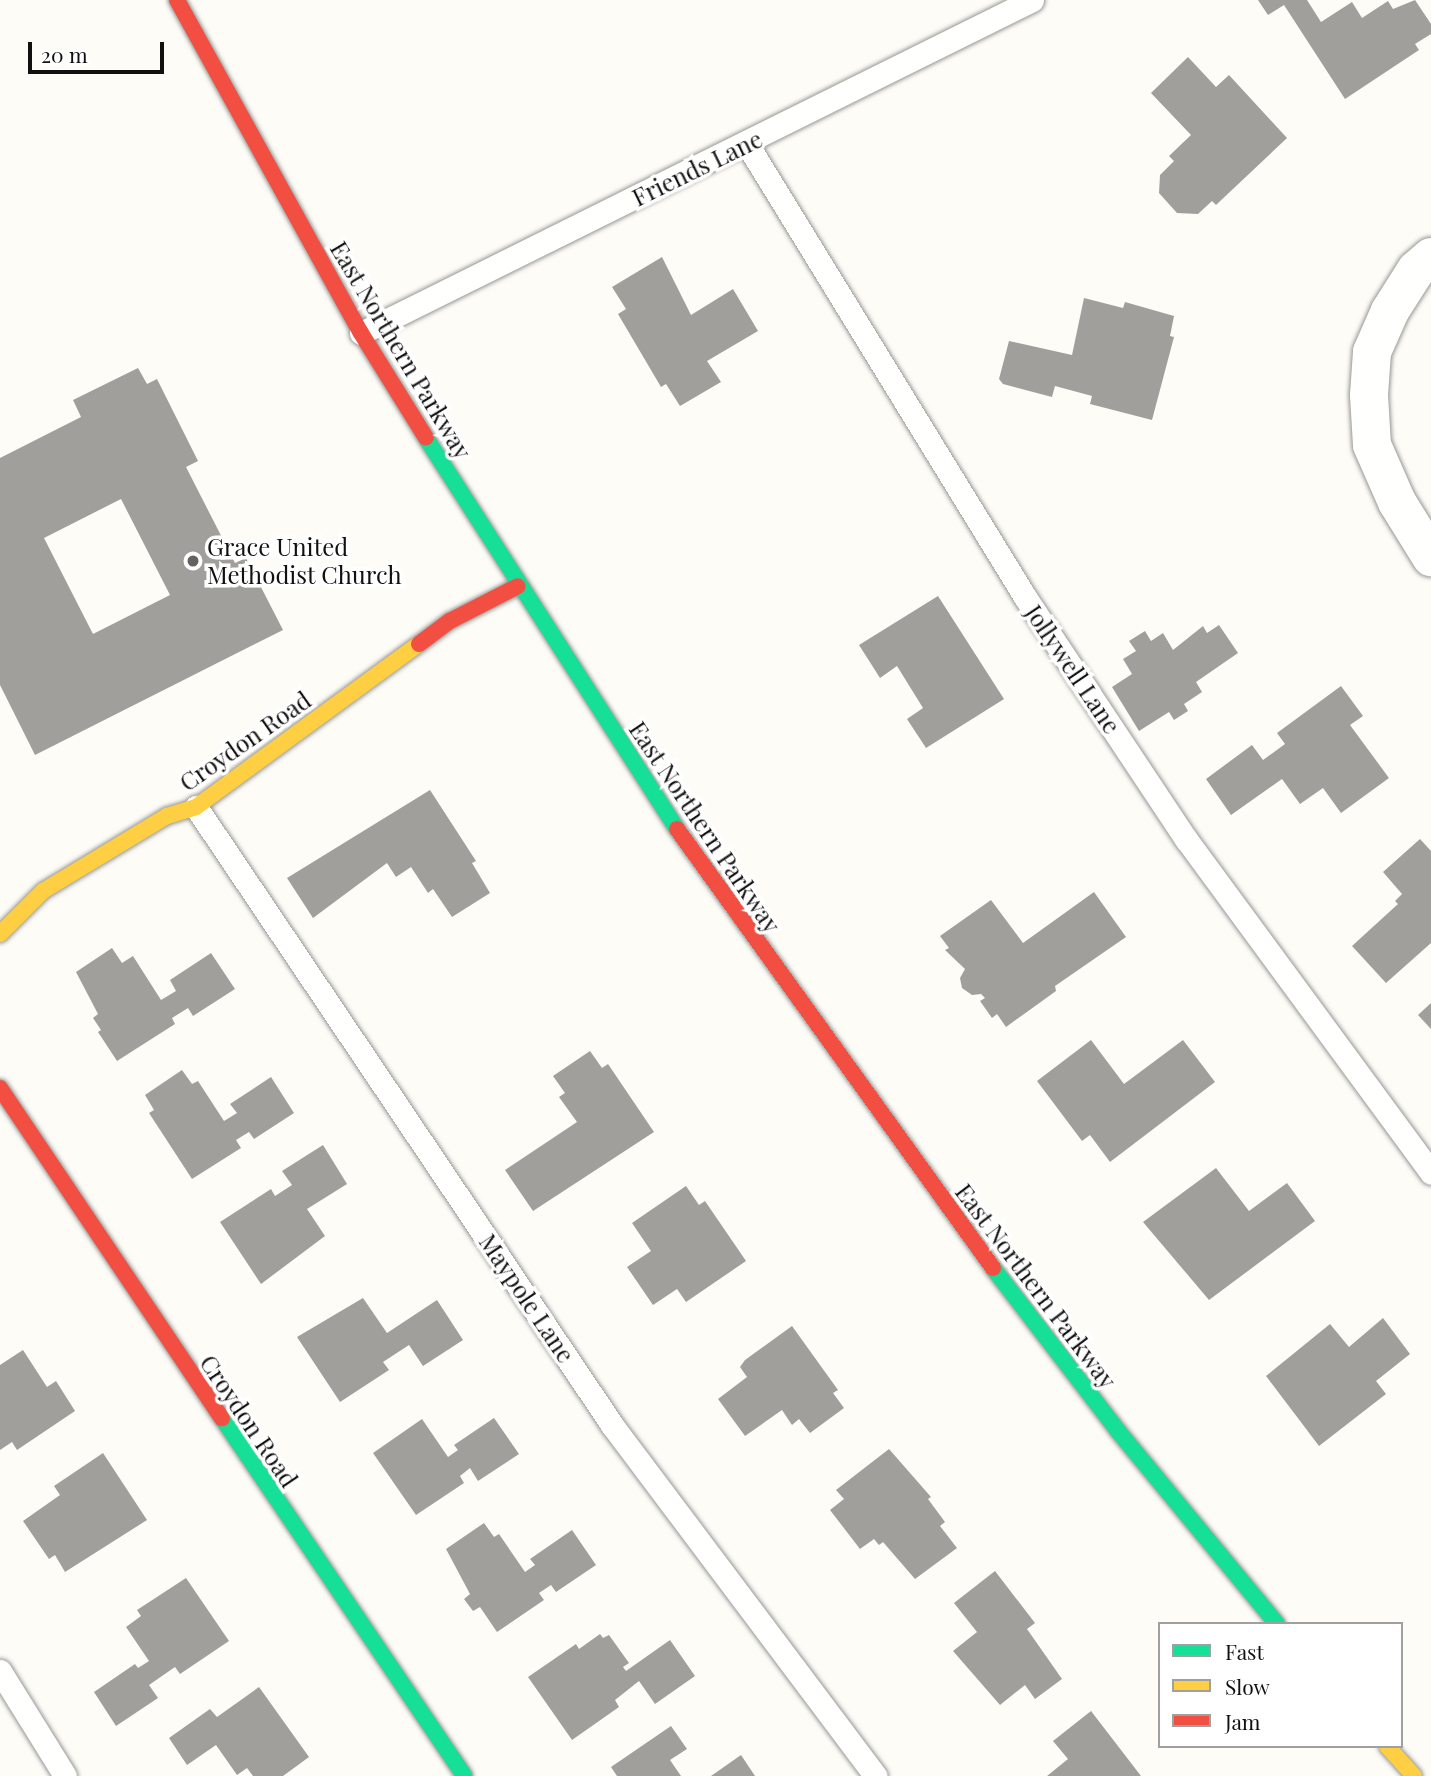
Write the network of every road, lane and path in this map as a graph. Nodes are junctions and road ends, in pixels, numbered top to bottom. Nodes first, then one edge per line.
1 (177, 0) edge
2 (1032, 0) edge
3 (747, 144) junction
4 (1431, 257) edge
5 (361, 333) junction
6 (1431, 557) edge
7 (518, 586) junction
8 (196, 807) junction
9 (0, 934) edge
10 (0, 1088) edge
11 (1431, 1173) edge
12 (1275, 1622) edge
13 (0, 1671) edge
14 (1389, 1748) edge
15 (65, 1776) edge
16 (464, 1776) edge
17 (876, 1776) edge
18 (1414, 1776) edge

1 - 5 main road, East Northern Parkway
2 - 3 lane, Friends Lane
3 - 5 lane, Friends Lane
3 - 11 lane, Jollywell Lane
4 - 6 street
5 - 7 main road, East Northern Parkway
7 - 8 main road, Croydon Road
7 - 12 main road, East Northern Parkway
8 - 9 main road, Croydon Road
8 - 17 lane, Maypole Lane
10 - 16 main road, Croydon Road
13 - 15 lane
14 - 18 main road

